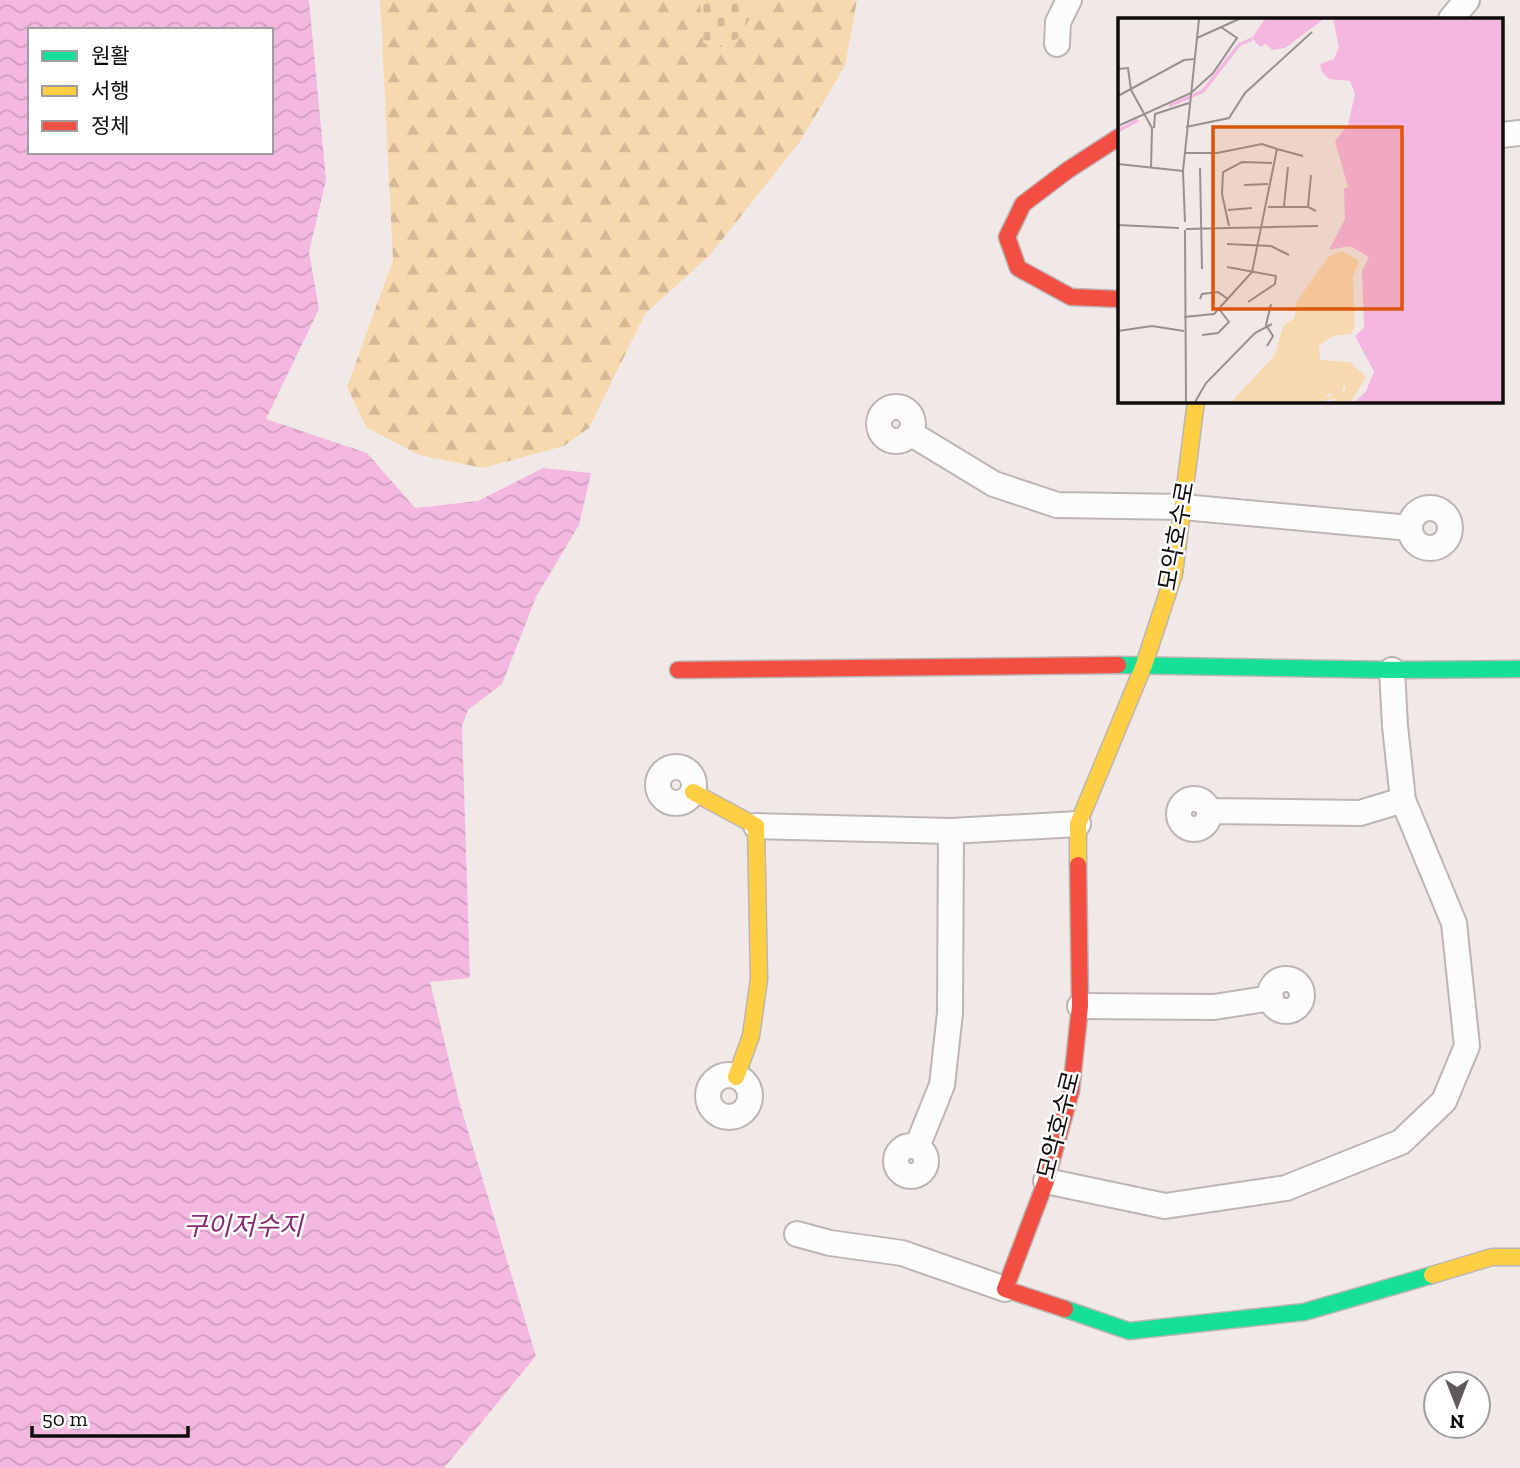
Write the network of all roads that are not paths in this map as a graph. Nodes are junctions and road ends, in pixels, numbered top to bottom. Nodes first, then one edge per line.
1 (1069, 0) edge
2 (1467, 0) edge
3 (1452, 18) edge
4 (1057, 44) dead end
5 (1520, 133) edge
6 (1502, 135) edge
7 (1118, 138) edge
8 (1118, 299) edge
9 (1196, 402) edge
10 (911, 433) dead end
11 (1184, 507) junction
12 (1410, 528) dead end
13 (1144, 665) junction
14 (1520, 669) edge
15 (678, 670) dead end
16 (1392, 670) junction
17 (693, 792) dead end
18 (1402, 800) junction
19 (1209, 811) dead end
20 (1078, 824) junction
21 (756, 825) junction
22 (951, 831) junction
23 (1270, 998) dead end
24 (1080, 1006) junction
25 (736, 1077) dead end
26 (917, 1147) dead end
27 (1046, 1181) junction
28 (797, 1234) dead end
29 (1520, 1257) edge
30 (1005, 1289) junction

1 - 4 street
2 - 3 street
5 - 6 street
7 - 8 street
9 - 11 street, 모악호수로
10 - 11 street
11 - 12 street
11 - 13 street, 모악호수로
13 - 15 street
13 - 16 street
13 - 20 street, 모악호수로
14 - 16 street
16 - 18 street
17 - 21 street
18 - 19 street
18 - 27 street
20 - 22 street
20 - 24 street, 모악호수로
21 - 22 street
21 - 25 street
22 - 26 street
23 - 24 street
24 - 27 street, 모악호수로
27 - 30 street, 모악호수로
28 - 30 street
29 - 30 street

